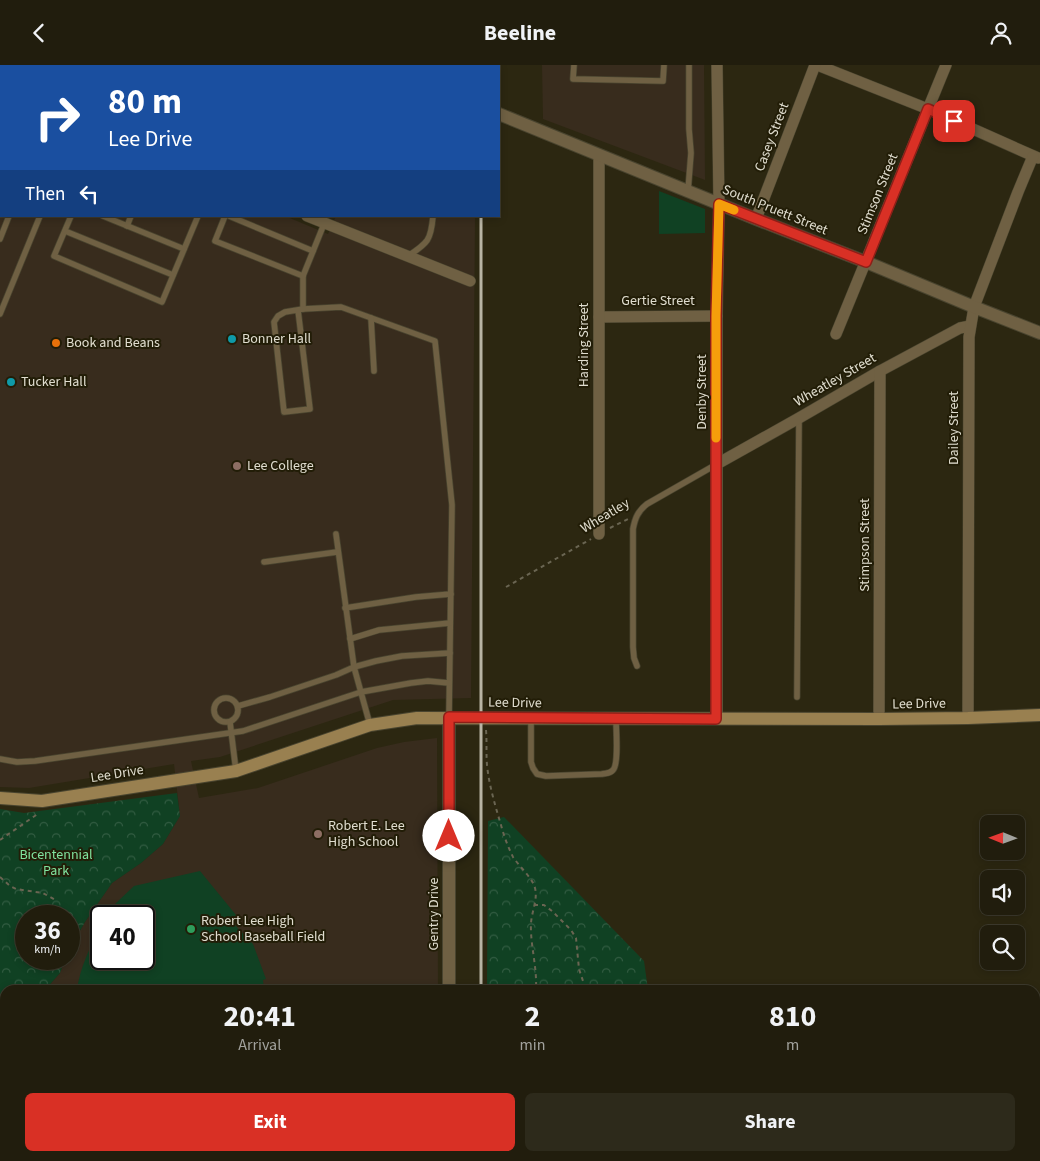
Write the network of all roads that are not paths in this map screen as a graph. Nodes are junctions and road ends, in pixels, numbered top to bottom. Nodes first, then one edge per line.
1 (574, 65) edge
2 (664, 65) edge
3 (689, 65) edge
4 (717, 65) edge
5 (816, 65) edge
6 (946, 65) edge
7 (928, 109) junction
8 (500, 114) edge
9 (599, 155) junction
10 (1037, 157) edge
11 (688, 191) junction
12 (719, 204) junction
13 (9, 217) edge
14 (40, 217) edge
15 (71, 217) edge
16 (105, 217) edge
17 (132, 217) edge
18 (198, 217) edge
19 (227, 217) edge
20 (229, 217) edge
21 (312, 217) edge
22 (433, 217) edge
23 (756, 219) junction
24 (326, 220) edge
25 (127, 226) junction
26 (65, 231) junction
27 (0, 239) edge
28 (184, 249) junction
29 (313, 251) junction
30 (408, 256) junction
31 (866, 262) junction
32 (173, 275) junction
33 (304, 276) junction
34 (470, 281) dead end
35 (974, 307) junction
36 (301, 309) junction
37 (0, 314) edge
38 (716, 316) junction
39 (599, 317) junction
40 (371, 318) junction
41 (970, 326) junction
42 (1040, 333) edge
43 (836, 334) dead end
44 (374, 371) dead end
45 (880, 371) junction
46 (800, 418) junction
47 (716, 464) junction
48 (336, 534) dead end
49 (599, 534) road end
50 (338, 552) junction
51 (264, 562) dead end
52 (451, 594) junction
53 (345, 608) junction
54 (450, 623) junction
55 (350, 639) junction
56 (450, 653) junction
57 (637, 666) dead end
58 (354, 667) junction
59 (449, 683) junction
60 (361, 692) junction
61 (797, 697) dead end
62 (238, 706) junction
63 (1040, 715) edge
64 (449, 717) junction
65 (531, 718) junction
66 (968, 718) junction
67 (616, 719) junction
68 (716, 719) junction
69 (879, 719) junction
70 (230, 722) junction
71 (370, 725) junction
72 (231, 733) junction
73 (0, 759) edge
74 (236, 771) junction
75 (0, 798) edge
76 (449, 985) edge

1 - 2 lane
3 - 11 lane
4 - 12 street, Denby Street
5 - 7 street
5 - 23 street, Casey Street
6 - 7 street, Stimson Street
7 - 10 street
7 - 31 street, Stimson Street
8 - 9 street, South Pruett Street
9 - 11 street, South Pruett Street
9 - 39 street, Harding Street
10 - 35 street, Dailey Street
11 - 12 street, South Pruett Street
12 - 23 street, South Pruett Street
12 - 38 street, Denby Street
13 - 27 lane
14 - 37 lane
15 - 26 lane
16 - 25 lane
17 - 25 lane
18 - 28 lane
19 - 33 lane
20 - 29 lane
21 - 24 street
22 - 30 lane
23 - 31 street, South Pruett Street
24 - 29 lane
24 - 30 street
25 - 28 lane
26 - 32 lane
26 - 32 lane
28 - 32 lane
29 - 33 lane
30 - 34 street
31 - 35 street, South Pruett Street
31 - 43 street, Stimson Street
33 - 36 lane
35 - 41 street, Dailey Street
35 - 42 street, South Pruett Street
36 - 36 lane
36 - 40 lane
38 - 39 street, Gertie Street
38 - 47 street, Denby Street
39 - 49 street, Harding Street
40 - 44 lane
40 - 52 lane
41 - 45 street, Wheatley Street
41 - 66 street, Dailey Street
45 - 46 street, Wheatley Street
45 - 69 street, Stimpson Street
46 - 47 street, Wheatley Street
46 - 61 lane
47 - 57 lane, Wheatley
47 - 68 street, Denby Street
48 - 50 lane
50 - 51 lane
50 - 53 lane
52 - 53 lane
52 - 54 lane
53 - 55 lane
54 - 55 lane
54 - 56 lane
55 - 58 lane
56 - 58 lane
56 - 59 lane
58 - 60 lane
58 - 62 lane
59 - 60 lane
59 - 64 lane
60 - 71 lane
60 - 72 lane
62 - 70 lane
62 - 70 lane
63 - 66 main road, Lee Drive
64 - 65 main road, Lee Drive
64 - 71 main road, Lee Drive
64 - 76 street, Gentry Drive
65 - 67 main road, Lee Drive
65 - 67 lane
66 - 69 main road, Lee Drive
67 - 68 main road, Lee Drive
68 - 69 main road, Lee Drive
70 - 72 lane
71 - 74 main road, Lee Drive
72 - 73 lane
72 - 74 lane
74 - 75 main road, Lee Drive

